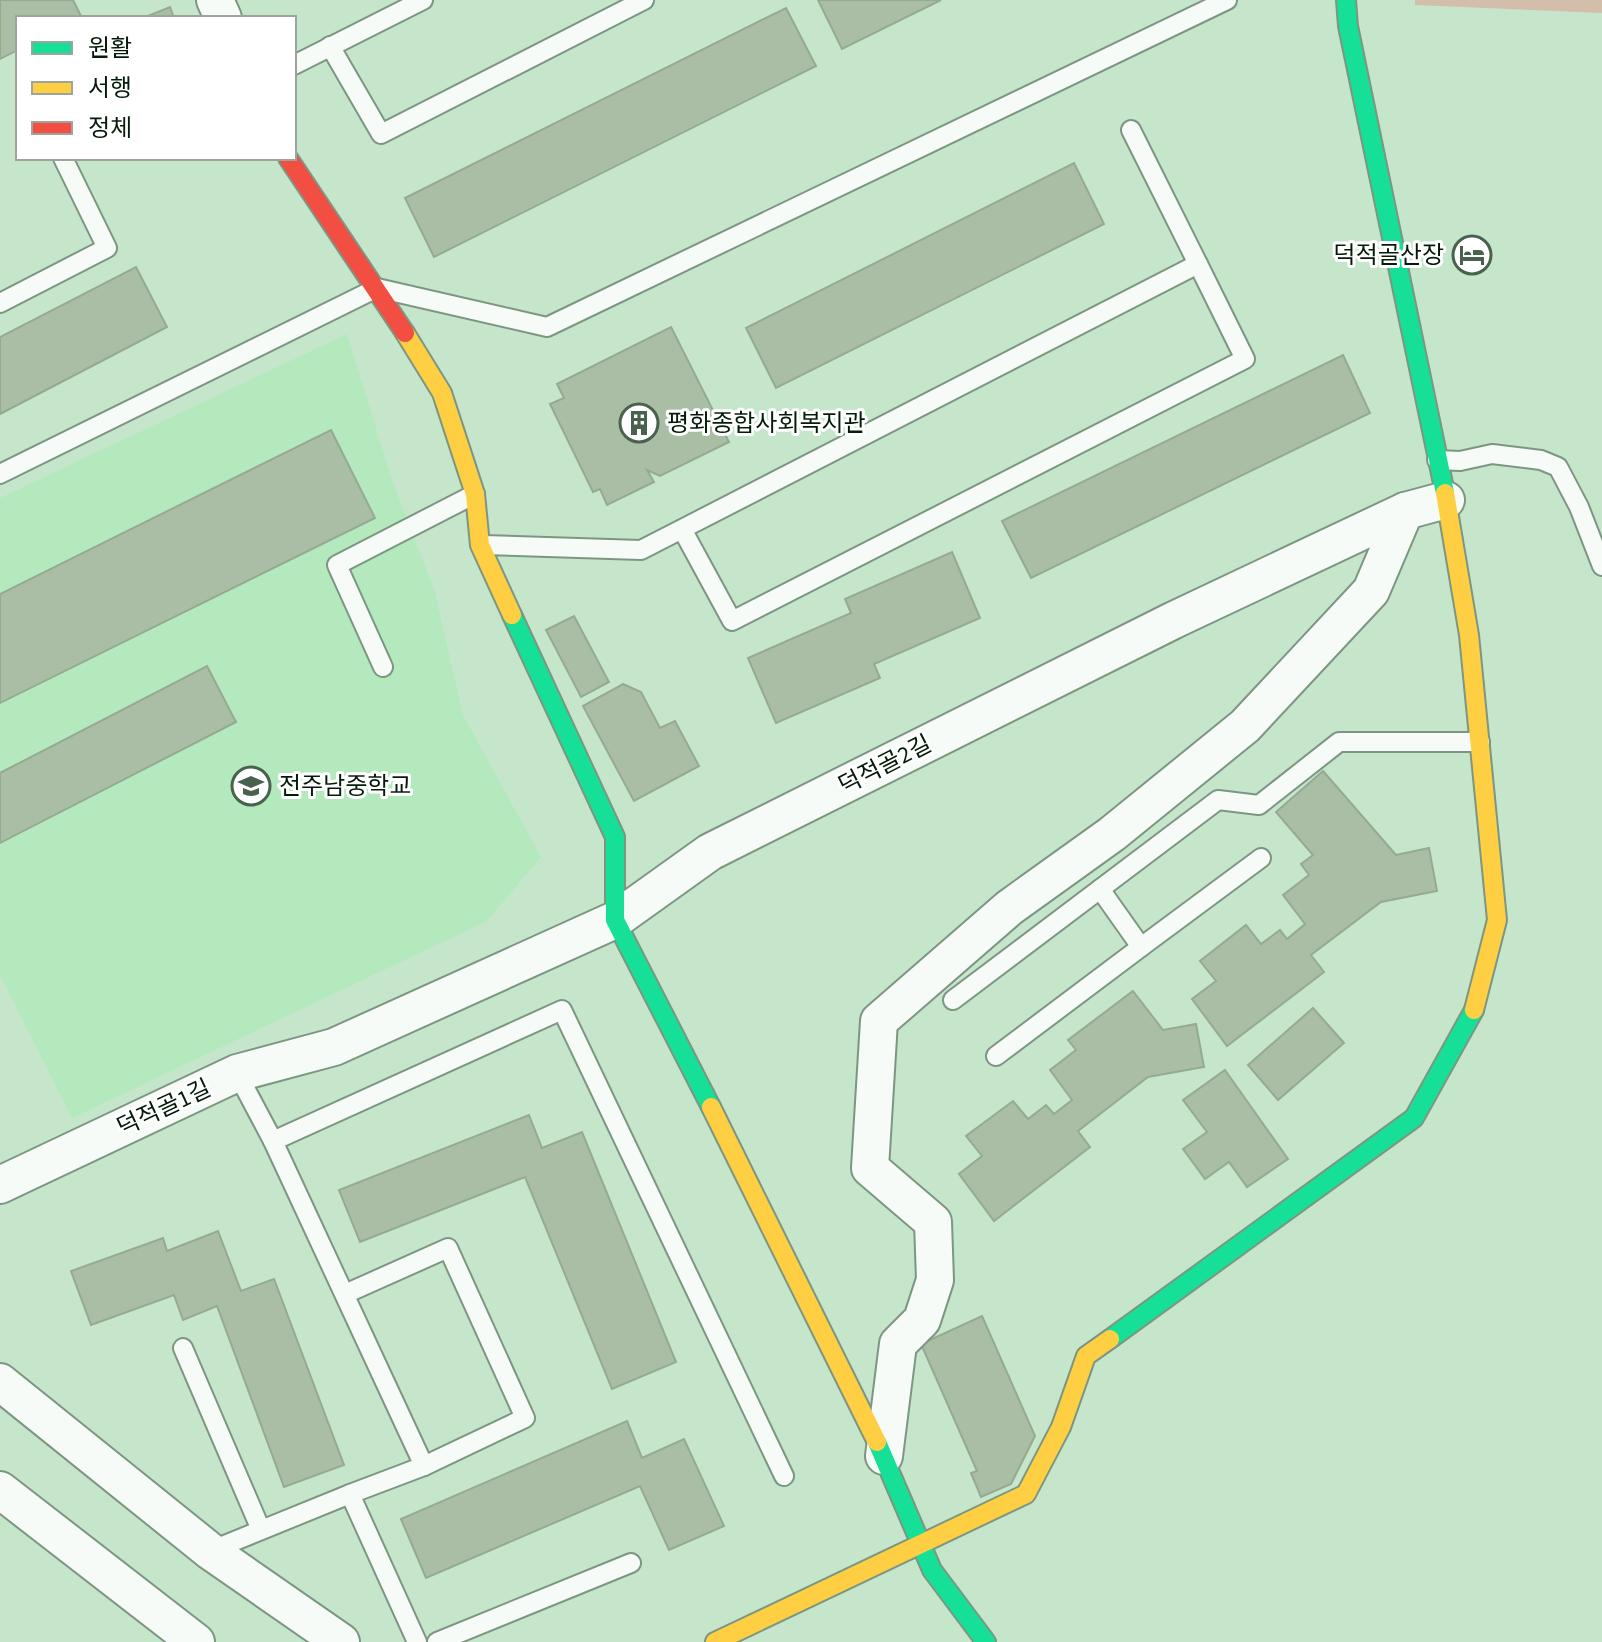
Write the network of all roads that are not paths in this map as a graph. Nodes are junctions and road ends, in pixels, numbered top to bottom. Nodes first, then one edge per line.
1 (423, 0) edge
2 (644, 0) edge
3 (1227, 0) edge
4 (1346, 0) edge
5 (330, 46) junction
6 (296, 64) edge
7 (1131, 130) dead end
8 (64, 160) edge
9 (289, 160) edge
10 (1198, 264) junction
11 (377, 288) junction
12 (0, 303) edge
13 (1437, 460) junction
14 (0, 474) edge
15 (475, 494) junction
16 (1446, 500) junction
17 (1405, 511) junction
18 (682, 529) junction
19 (480, 545) junction
20 (1602, 566) edge
21 (383, 667) dead end
22 (1480, 742) junction
23 (1261, 858) dead end
24 (1100, 889) junction
25 (615, 920) junction
26 (1141, 947) junction
27 (953, 1000) dead end
28 (334, 1047) joint
29 (996, 1056) dead end
30 (237, 1073) junction
31 (273, 1141) junction
32 (0, 1185) edge
33 (345, 1294) junction
34 (183, 1348) dead end
35 (0, 1382) edge
36 (884, 1456) junction
37 (424, 1466) junction
38 (784, 1476) dead end
39 (0, 1490) edge
40 (350, 1494) junction
41 (261, 1530) junction
42 (921, 1544) junction
43 (210, 1551) junction
44 (631, 1563) dead end
45 (196, 1642) edge
46 (341, 1642) edge
47 (417, 1642) edge
48 (437, 1642) edge
49 (715, 1642) edge
50 (986, 1642) edge

1 - 5 lane
2 - 5 lane
3 - 11 lane
4 - 13 street
5 - 6 lane
7 - 10 lane
8 - 12 lane
9 - 11 street
10 - 18 lane
10 - 18 lane
11 - 14 lane
11 - 15 street
13 - 16 street
13 - 20 lane
15 - 19 street
15 - 21 lane
16 - 17 street, 덕적골2길
16 - 22 street
17 - 25 street, 덕적골2길
17 - 36 street
18 - 19 lane
19 - 25 street
22 - 24 lane
22 - 42 street
23 - 26 lane
24 - 26 lane
24 - 27 lane
25 - 28 street, 덕적골2길
25 - 36 street
26 - 29 lane
28 - 30 street, 덕적골1길
30 - 31 lane
30 - 32 street, 덕적골1길
31 - 33 lane
31 - 38 lane
33 - 37 lane
33 - 37 lane
34 - 41 lane
35 - 43 street
36 - 42 street
37 - 40 lane
39 - 45 street
40 - 41 lane
40 - 47 lane
41 - 43 lane
42 - 49 street
42 - 50 street
43 - 46 street
44 - 48 lane

